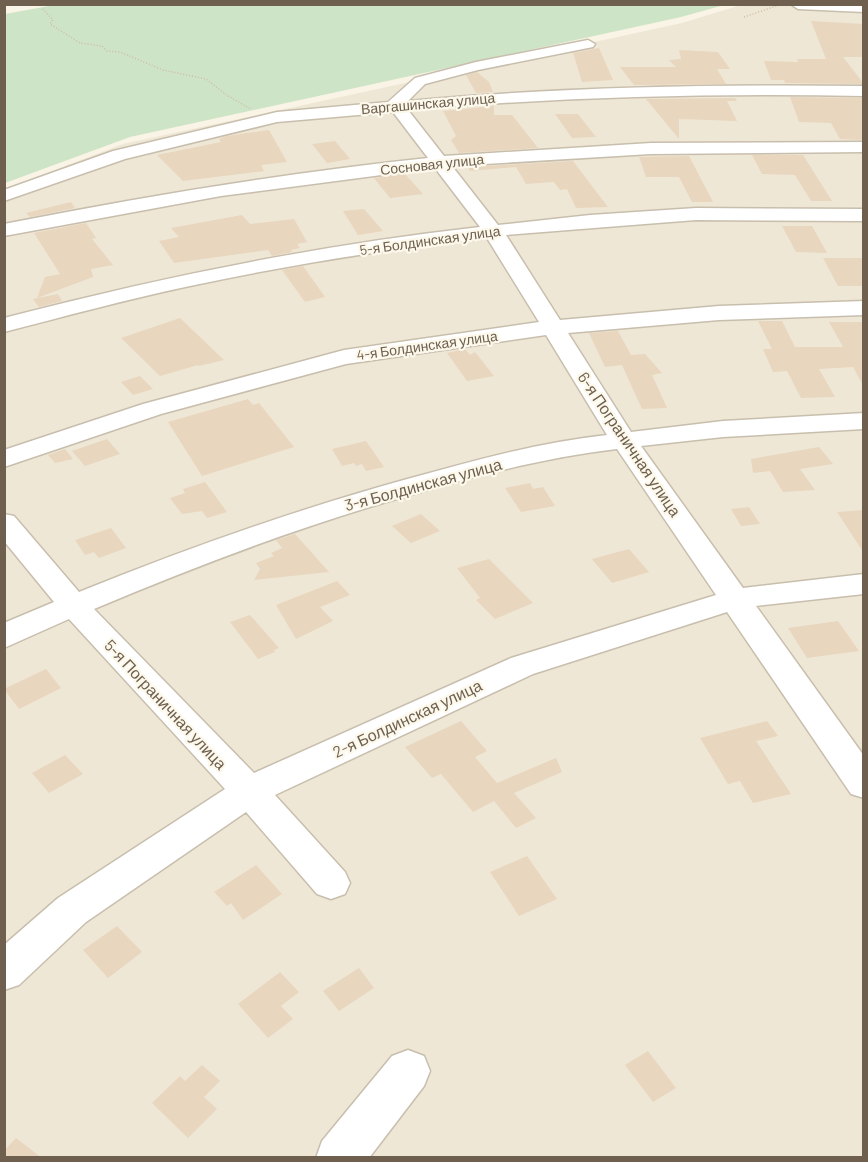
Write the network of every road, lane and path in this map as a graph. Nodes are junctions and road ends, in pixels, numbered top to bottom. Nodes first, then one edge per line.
1 (782, 4) edge
2 (798, 4) edge
3 (864, 8) edge
4 (43, 9) dead end
5 (744, 17) dead end
6 (588, 44) dead end
7 (864, 90) edge
8 (395, 105) junction
9 (253, 111) dead end
10 (864, 147) edge
11 (438, 162) junction
12 (4, 196) edge
13 (864, 215) edge
14 (4, 230) edge
15 (493, 231) junction
16 (864, 308) edge
17 (4, 326) edge
18 (554, 327) junction
19 (864, 421) edge
20 (624, 441) junction
21 (4, 459) edge
22 (4, 522) edge
23 (864, 584) edge
24 (735, 599) junction
25 (74, 606) junction
26 (4, 637) edge
27 (864, 784) edge
28 (249, 791) junction
29 (331, 882) dead end
30 (4, 972) edge
31 (408, 1071) dead end
32 (339, 1158) edge

1 - 5 path
2 - 3 street
4 - 9 path
6 - 8 street
7 - 8 street, Варгашинская улица
8 - 11 street, 6-я Пограничная улица
8 - 12 street, Варгашинская улица
10 - 11 street, Сосновая улица
11 - 14 street, Сосновая улица
11 - 15 street, 6-я Пограничная улица
13 - 15 street, 5-я Болдинская улица
15 - 17 street, 5-я Болдинская улица
15 - 18 street, 6-я Пограничная улица
16 - 18 street, 4-я Болдинская улица
18 - 20 street, 6-я Пограничная улица
18 - 21 street, 4-я Болдинская улица
19 - 20 street, 3-я Болдинская улица
20 - 24 street, 6-я Пограничная улица
20 - 25 street, 3-я Болдинская улица
22 - 25 street, 5-я Пограничная улица
23 - 24 street, 2-я Болдинская улица
24 - 27 street, 6-я Пограничная улица
24 - 28 street, 2-я Болдинская улица
25 - 26 street, 3-я Болдинская улица
25 - 28 street, 5-я Пограничная улица
28 - 29 street, 5-я Пограничная улица
28 - 30 street, 2-я Болдинская улица
31 - 32 street

